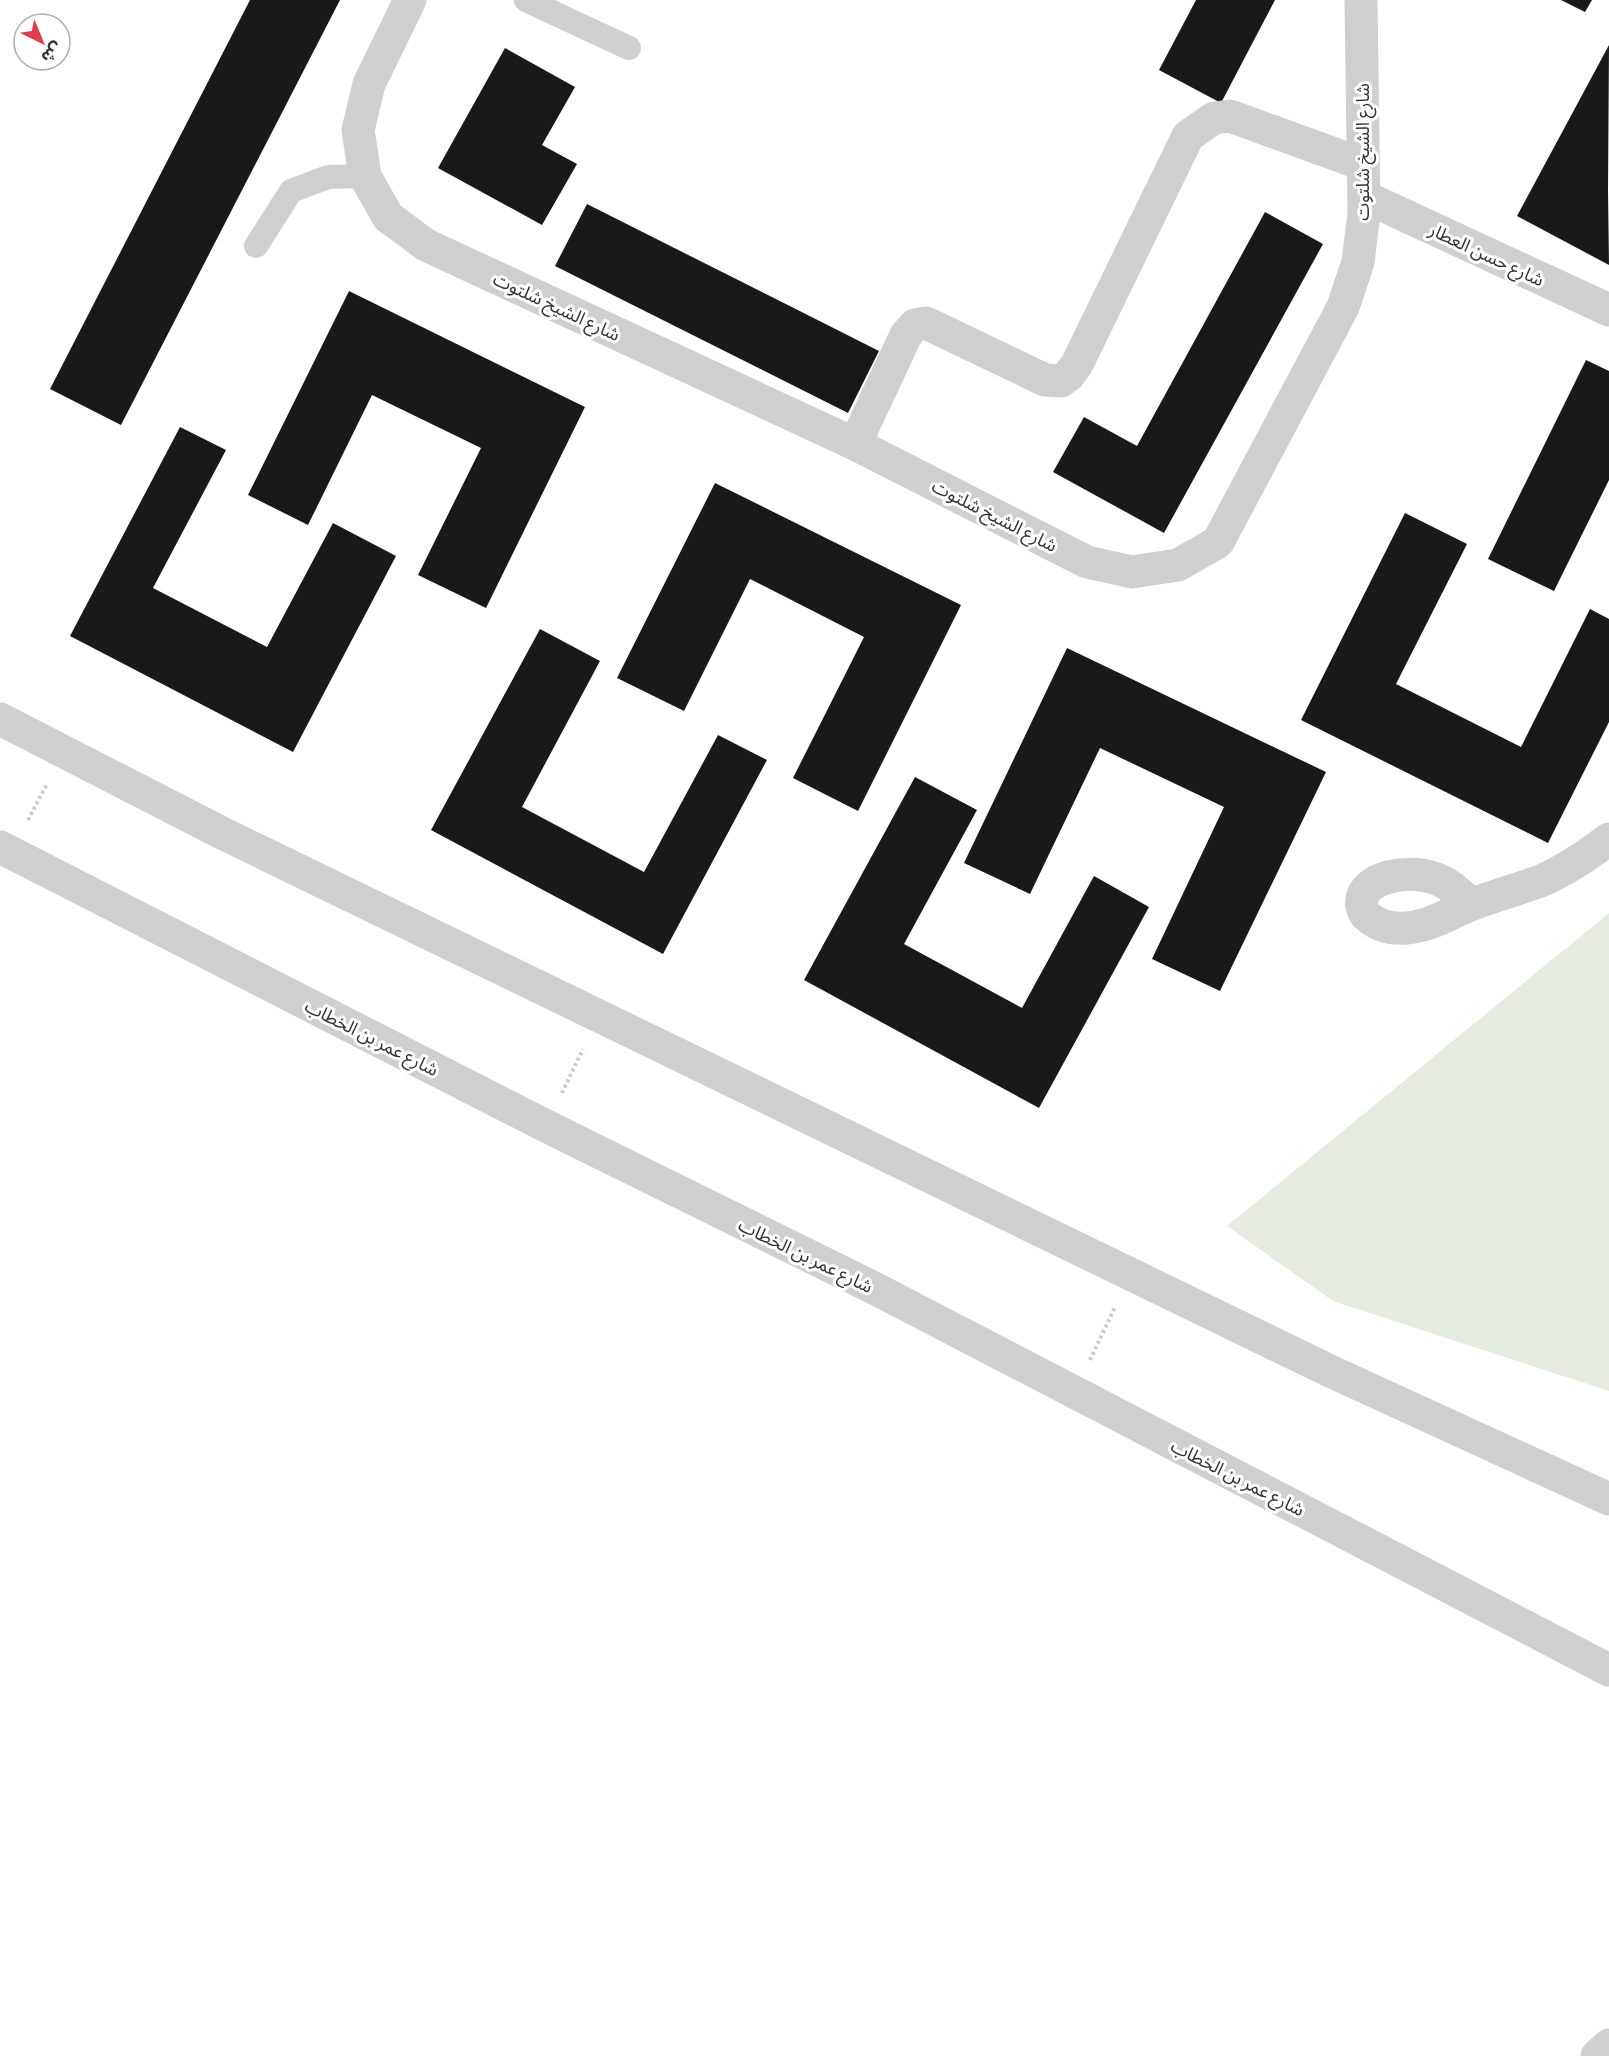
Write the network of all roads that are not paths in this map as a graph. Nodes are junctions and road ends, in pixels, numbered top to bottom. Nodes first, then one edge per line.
1 (410, 0) edge
2 (526, 0) edge
3 (1361, 0) edge
4 (629, 48) dead end
5 (1362, 164) junction
6 (365, 176) junction
7 (1365, 197) junction
8 (256, 246) dead end
9 (1609, 310) edge
10 (855, 444) junction
11 (0, 719) edge
12 (1609, 839) edge
13 (6, 850) edge
14 (1471, 904) dead end
15 (1609, 1499) edge
16 (1609, 1670) edge
17 (1609, 2045) edge
18 (1597, 2056) edge

1 - 6 street, شارع الشيخ شلتوت
2 - 4 lane
3 - 5 street, شارع الشيخ شلتوت
5 - 7 street, شارع الشيخ شلتوت
5 - 10 street
6 - 8 lane
6 - 10 street, شارع الشيخ شلتوت
7 - 9 street, شارع حسن العطار
7 - 10 street, شارع الشيخ شلتوت
11 - 15 street
12 - 14 street
13 - 16 street, شارع عمر بن الخطاب
17 - 18 street

